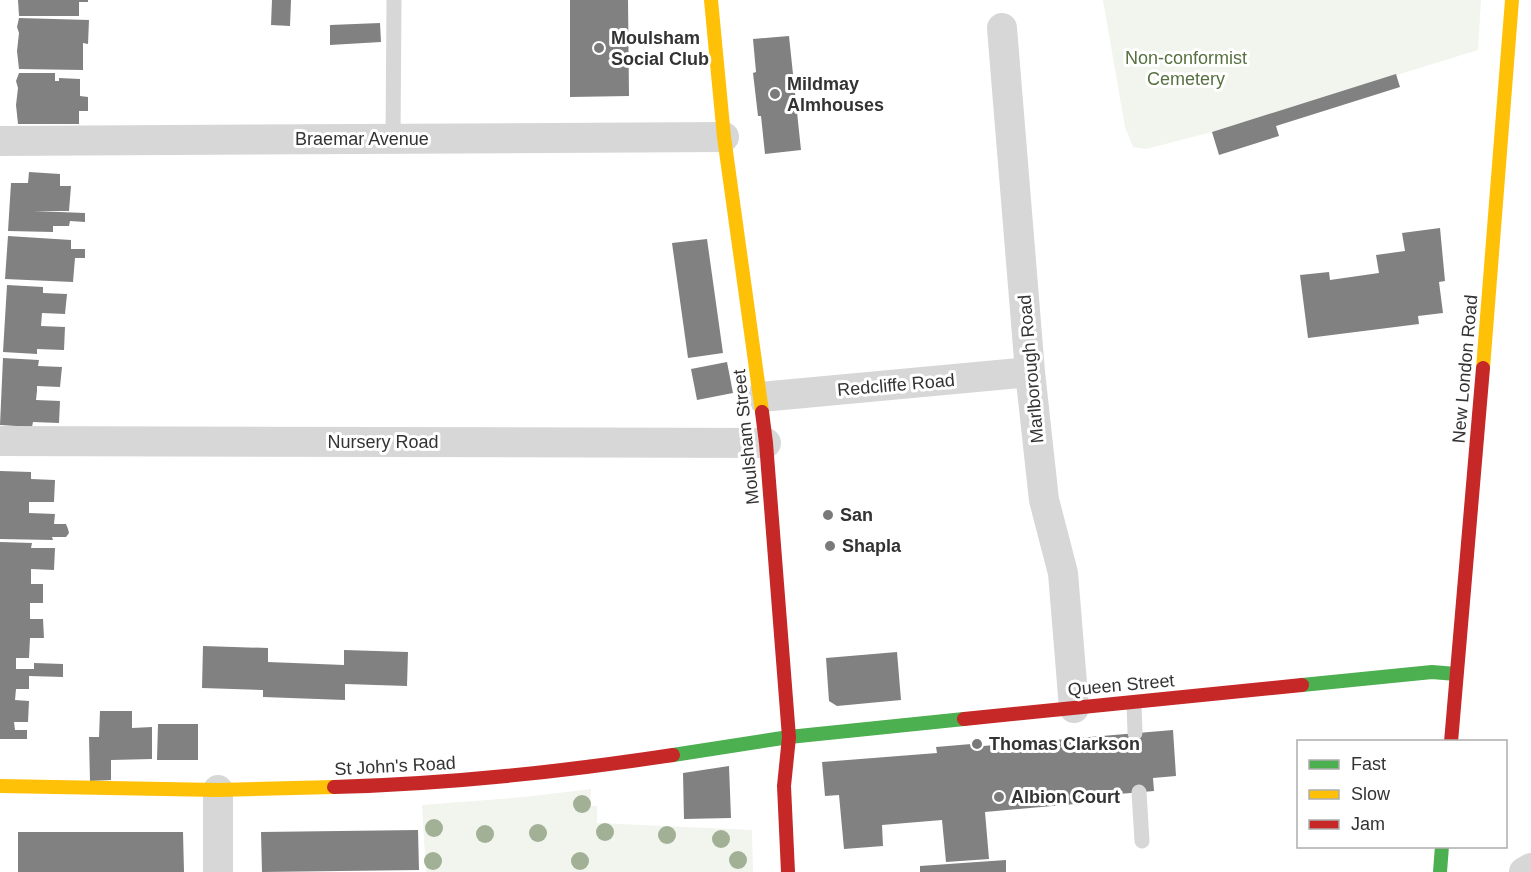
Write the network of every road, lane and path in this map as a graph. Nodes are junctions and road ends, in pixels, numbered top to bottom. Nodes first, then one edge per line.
1 (394, 0) edge
2 (711, 0) edge
3 (1512, 0) edge
4 (1002, 28) dead end
5 (724, 137) junction
6 (393, 139) junction
7 (0, 141) edge
8 (1030, 372) junction
9 (761, 398) junction
10 (0, 441) edge
11 (766, 442) junction
12 (1456, 675) junction
13 (1134, 703) junction
14 (1074, 708) junction
15 (1135, 733) dead end
16 (789, 737) junction
17 (1451, 740) edge
18 (0, 786) edge
19 (218, 790) junction
20 (1139, 792) dead end
21 (1142, 841) dead end
22 (1442, 848) edge
23 (1531, 868) edge
24 (218, 872) edge
25 (788, 872) edge
26 (1440, 872) edge
27 (1524, 872) edge

1 - 6 lane
2 - 5 street, Moulsham Street
3 - 12 street, New London Road
4 - 8 street, Marlborough Road
5 - 6 street, Braemar Avenue
5 - 9 street, Moulsham Street
6 - 7 street, Braemar Avenue
8 - 9 street, Redcliffe Road
8 - 14 street, Marlborough Road
9 - 11 street, Moulsham Street
10 - 11 street, Nursery Road
11 - 16 street, Moulsham Street
12 - 13 street, Queen Street
12 - 17 street, New London Road
13 - 14 street, Queen Street
13 - 15 lane
14 - 16 street, Queen Street
16 - 19 street, St John's Road
16 - 25 street, Moulsham Street
18 - 19 street, St John's Road
19 - 24 street
20 - 21 lane
22 - 26 street
23 - 27 street

